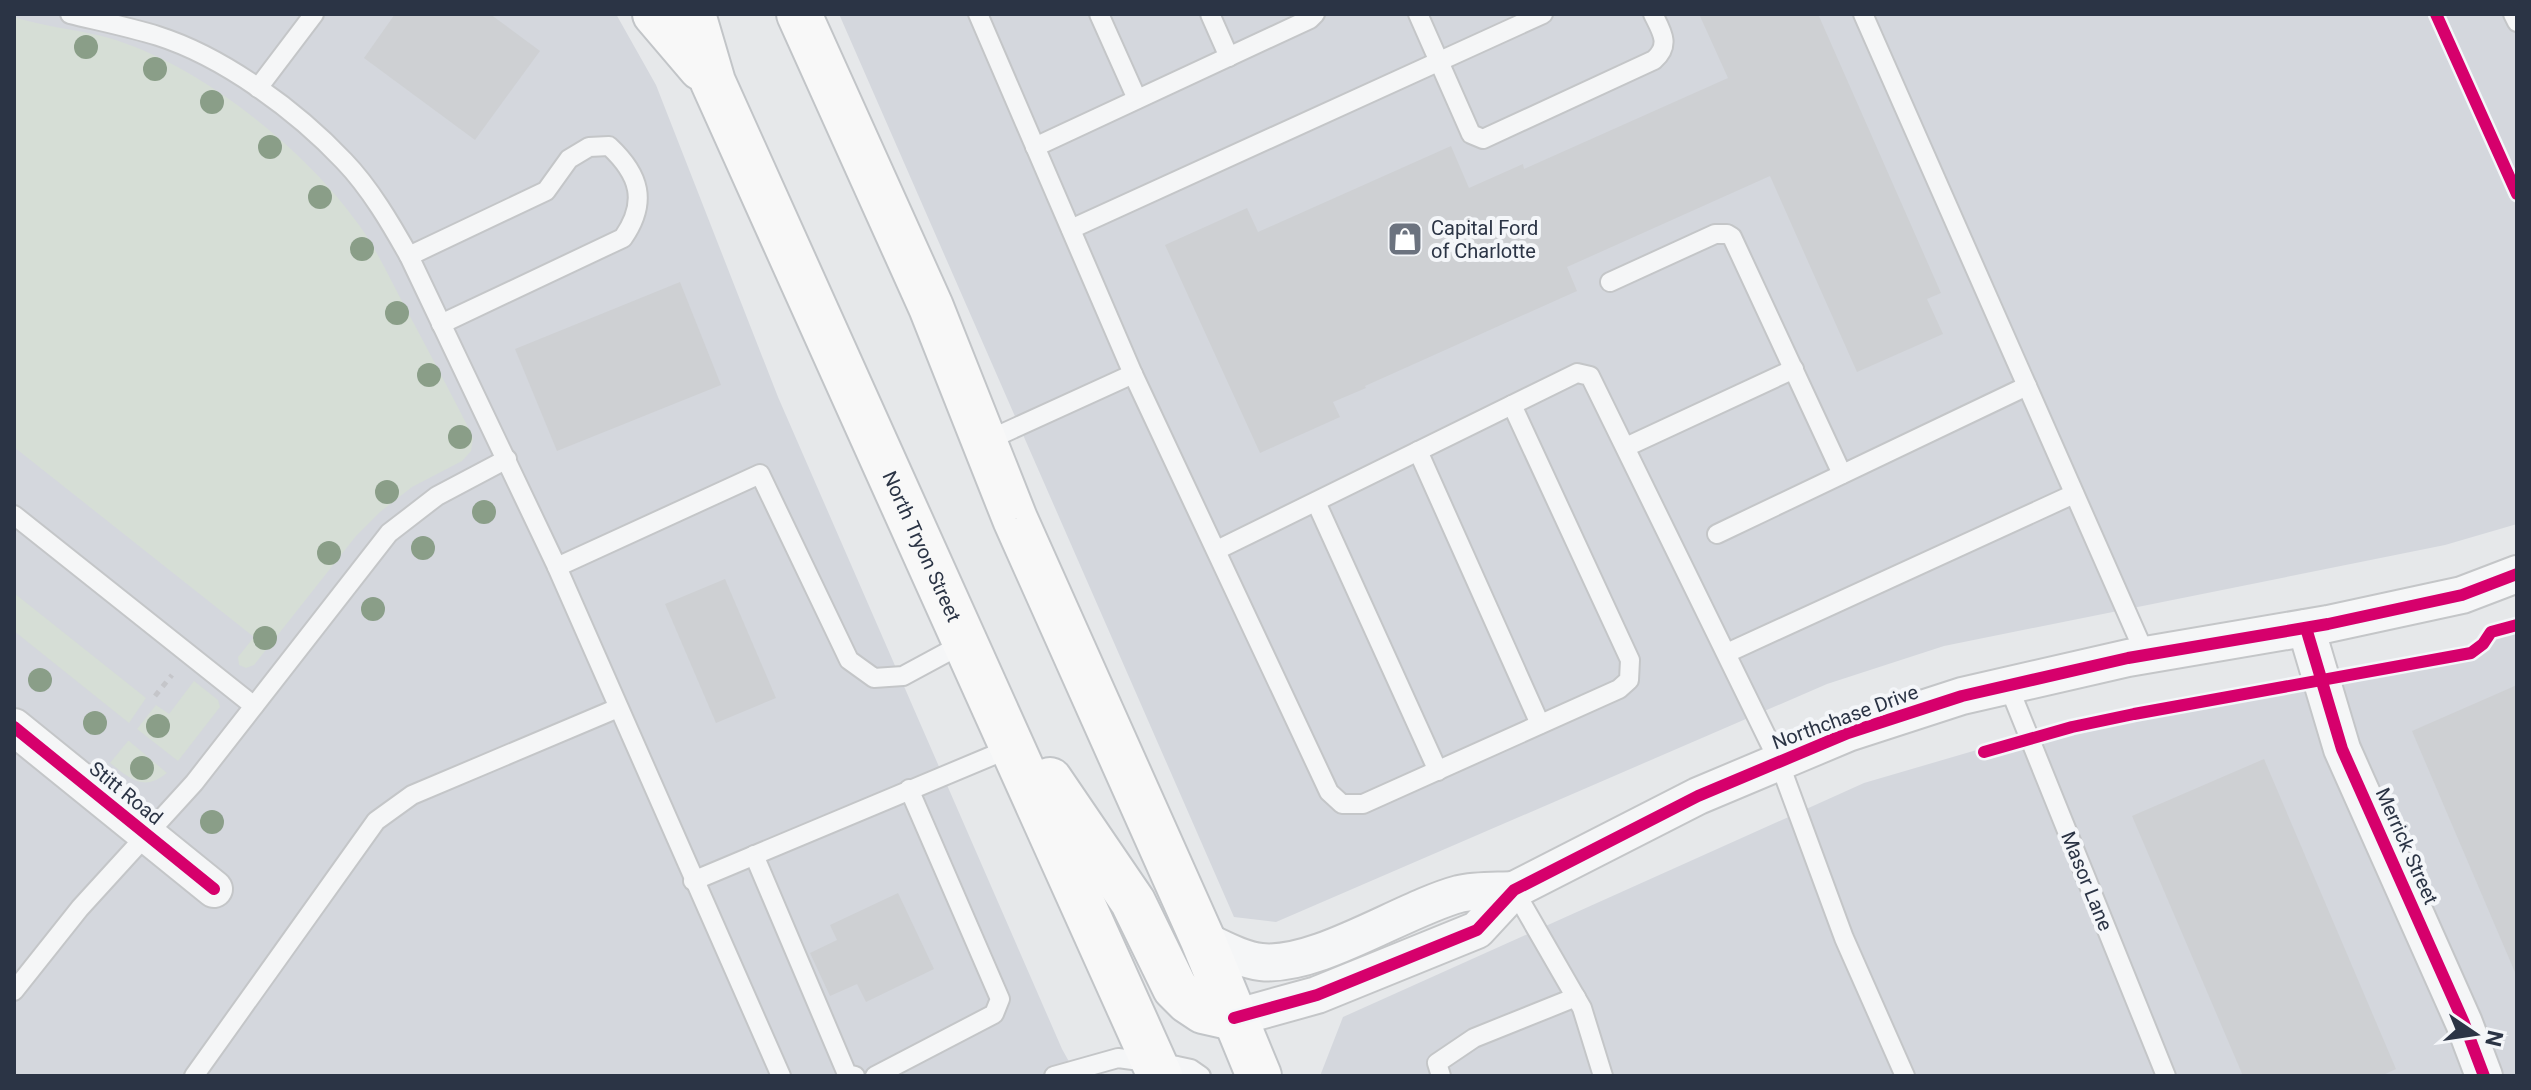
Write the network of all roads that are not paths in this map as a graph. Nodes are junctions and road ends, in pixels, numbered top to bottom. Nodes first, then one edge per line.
1 (70, 14) edge
2 (314, 14) edge
3 (655, 14) edge
4 (693, 14) edge
5 (799, 14) edge
6 (978, 14) edge
7 (1099, 14) edge
8 (1210, 14) edge
9 (1315, 14) edge
10 (1418, 14) edge
11 (1543, 14) edge
12 (1653, 14) edge
13 (1863, 14) edge
14 (2513, 14) edge
15 (111, 19) edge
16 (2517, 22) edge
17 (1229, 57) junction
18 (1438, 62) junction
19 (713, 82) junction
20 (258, 88) junction
21 (1137, 99) junction
22 (1035, 147) junction
23 (1071, 229) junction
24 (409, 256) junction
25 (1610, 282) dead end
26 (441, 324) junction
27 (1794, 369) junction
28 (1133, 374) junction
29 (2027, 386) junction
30 (1512, 405) junction
31 (984, 442) junction
32 (1626, 447) junction
33 (1418, 451) junction
34 (507, 459) junction
35 (1842, 474) junction
36 (2074, 494) junction
37 (1316, 502) junction
38 (14, 515) edge
39 (1717, 534) dead end
40 (1217, 550) junction
41 (557, 567) junction
42 (2517, 574) edge
43 (2306, 628) junction
44 (966, 642) junction
45 (1727, 653) junction
46 (2146, 656) junction
47 (2008, 685) junction
48 (987, 689) junction
49 (254, 706) junction
50 (618, 708) junction
51 (1540, 724) junction
52 (14, 727) edge
53 (1013, 747) junction
54 (1779, 762) junction
55 (1438, 771) junction
56 (909, 789) junction
57 (146, 835) junction
58 (754, 855) junction
59 (693, 881) junction
60 (214, 889) dead end
61 (1514, 890) junction
62 (1203, 940) junction
63 (14, 991) edge
64 (1576, 997) junction
65 (1234, 1018) junction
66 (1157, 1070) edge
67 (194, 1076) edge
68 (781, 1076) edge
69 (855, 1076) edge
70 (875, 1076) edge
71 (1054, 1076) edge
72 (1201, 1076) edge
73 (1259, 1076) edge
74 (1441, 1076) edge
75 (1603, 1076) edge
76 (1905, 1076) edge
77 (2166, 1076) edge
78 (2484, 1076) edge

1 - 15 lane
2 - 20 lane
3 - 19 main road
4 - 19 main road, North Tryon Street
5 - 31 main road
6 - 22 lane
7 - 21 lane
8 - 17 lane
9 - 17 lane
10 - 18 lane
11 - 18 lane
12 - 18 lane
13 - 29 lane
14 - 16 lane
15 - 20 lane
17 - 21 lane
18 - 23 lane
19 - 44 main road, North Tryon Street
20 - 24 lane
21 - 22 lane
22 - 23 lane
23 - 28 lane
24 - 26 lane
24 - 26 lane
25 - 27 lane
26 - 34 lane
27 - 32 lane
27 - 35 lane
28 - 31 lane
28 - 40 lane
29 - 35 lane
29 - 36 lane
30 - 32 lane
30 - 33 lane
30 - 51 lane
31 - 62 main road
32 - 45 lane
33 - 37 lane
33 - 51 lane
34 - 41 lane
34 - 49 lane
35 - 39 lane
36 - 45 lane
36 - 46 lane
37 - 40 lane
37 - 55 lane
38 - 49 lane
40 - 55 lane
41 - 44 lane
41 - 50 lane
42 - 43 street, Northchase Drive
43 - 46 street, Northchase Drive
43 - 78 street, Merrick Street
44 - 48 main road, North Tryon Street
45 - 54 lane
46 - 47 street, Northchase Drive
47 - 54 street, Northchase Drive
47 - 77 lane, Masor Lane
48 - 53 main road, North Tryon Street
48 - 65 main road
49 - 57 lane
50 - 59 lane
50 - 67 lane
51 - 55 lane
52 - 57 street, Stitt Road
53 - 56 lane
53 - 66 main road, North Tryon Street
54 - 61 street, Northchase Drive
54 - 76 lane
56 - 58 lane
56 - 70 lane
57 - 60 street, Stitt Road
57 - 63 lane
58 - 59 lane
58 - 69 lane
59 - 68 lane
61 - 62 street, Northchase Drive
61 - 64 lane
61 - 65 street, Northchase Drive
62 - 65 main road
64 - 74 lane
64 - 75 lane
65 - 73 main road
66 - 71 lane
66 - 72 lane

